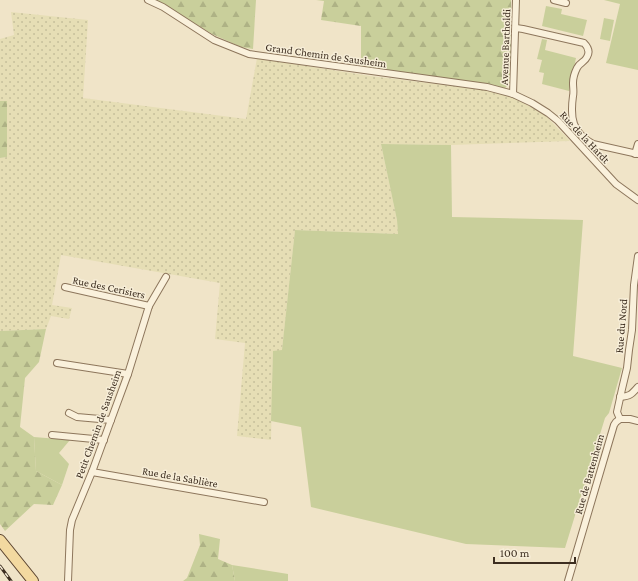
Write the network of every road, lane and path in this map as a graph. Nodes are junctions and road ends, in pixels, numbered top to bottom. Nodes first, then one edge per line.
1 (148, 0) edge
2 (516, 0) edge
3 (554, 0) edge
4 (566, 3) dead end
5 (516, 28) junction
6 (513, 94) junction
7 (638, 144) edge
8 (637, 154) edge
9 (638, 200) edge
10 (638, 256) edge
11 (166, 278) dead end
12 (65, 287) dead end
13 (149, 306) junction
14 (57, 363) dead end
15 (128, 374) junction
16 (638, 387) edge
17 (635, 395) edge
18 (620, 397) junction
19 (69, 413) dead end
20 (620, 419) junction
21 (111, 420) junction
22 (638, 421) edge
23 (52, 435) dead end
24 (104, 440) junction
25 (92, 472) junction
26 (264, 502) dead end
27 (0, 540) edge
28 (33, 581) edge
29 (68, 581) edge
30 (568, 581) edge

1 - 6 street, Grand Chemin de Sausheim
2 - 5 street, Avenue Bartholdi
3 - 4 street
5 - 6 street, Avenue Bartholdi
5 - 8 street
6 - 9 street, Rue de la Hardt
7 - 8 street
10 - 18 street, Rue du Nord
11 - 13 street, Petit Chemin de Sausheim
12 - 13 street, Rue des Cerisiers
13 - 15 street, Petit Chemin de Sausheim
14 - 15 street
15 - 21 street, Petit Chemin de Sausheim
16 - 17 street
17 - 18 street
18 - 20 street
19 - 21 street
20 - 22 street
20 - 30 street, Rue de Battenheim
21 - 24 street, Petit Chemin de Sausheim
23 - 24 street
24 - 25 street, Petit Chemin de Sausheim
25 - 26 street, Rue de la Sablière
25 - 29 street, Petit Chemin de Sausheim
27 - 28 main road

